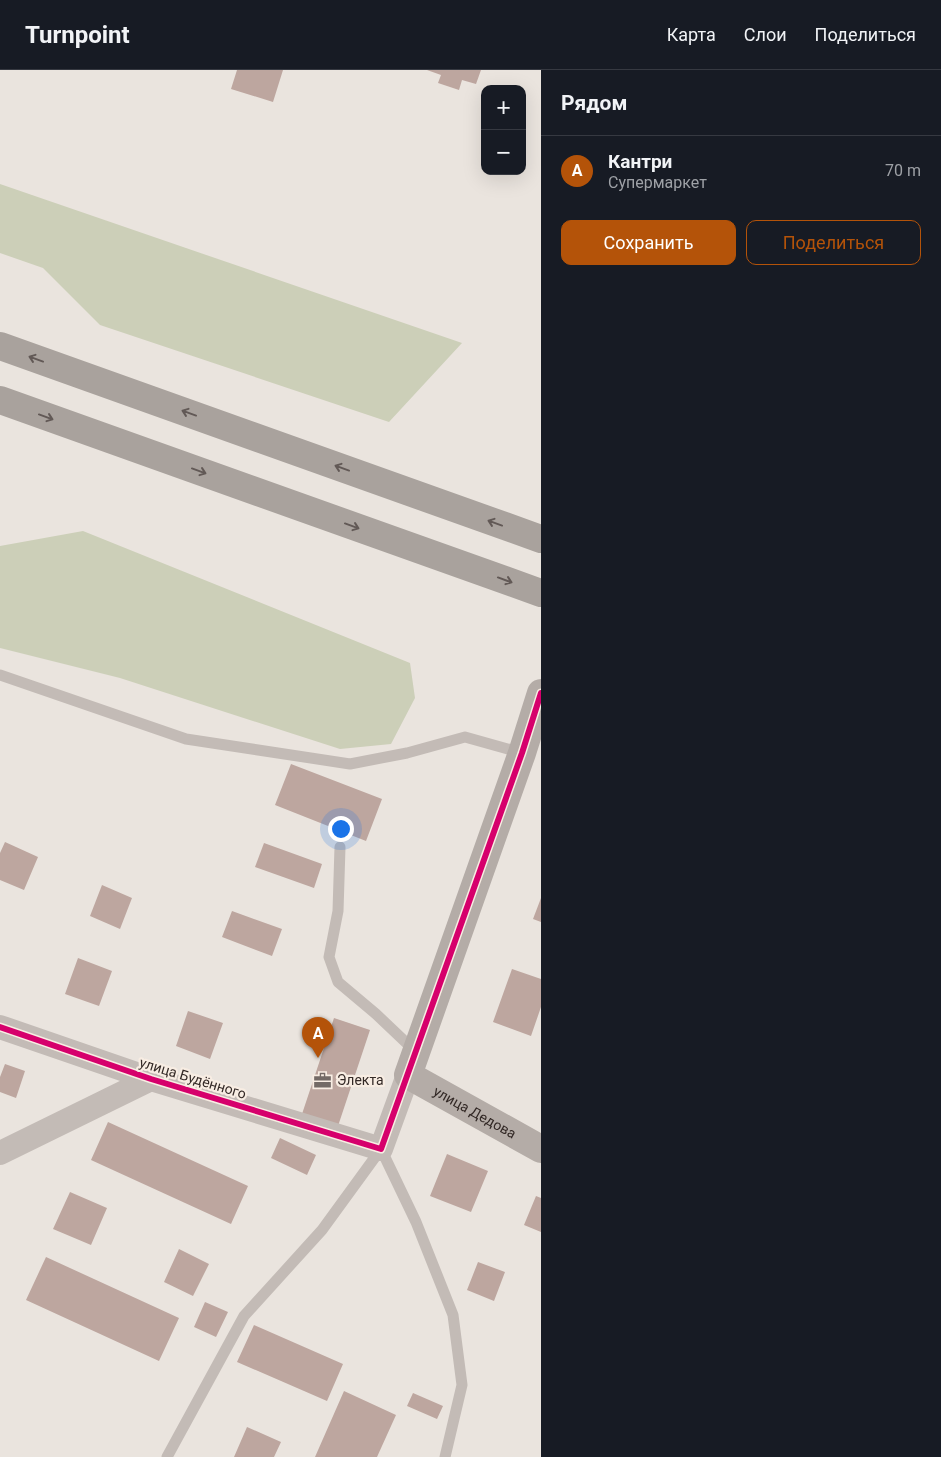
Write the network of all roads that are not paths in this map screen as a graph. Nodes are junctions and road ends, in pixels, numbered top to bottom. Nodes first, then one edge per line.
1 (0, 346) edge
2 (0, 400) edge
3 (541, 539) edge
4 (541, 593) edge
5 (0, 675) edge
6 (541, 693) edge
7 (522, 753) junction
8 (340, 847) dead end
9 (0, 1026) edge
10 (412, 1064) junction
11 (151, 1079) junction
12 (381, 1149) junction
13 (541, 1149) edge
14 (0, 1154) edge
15 (167, 1457) edge
16 (445, 1457) edge

3 -> 1 highway
2 -> 4 highway
5 - 7 lane
6 - 7 street
7 - 10 street
8 - 10 lane
9 - 11 street, улица Будённого
10 - 12 street
10 - 13 street, улица Дедова
11 - 12 street, улица Будённого
11 - 14 street
12 - 15 lane
12 - 16 lane

